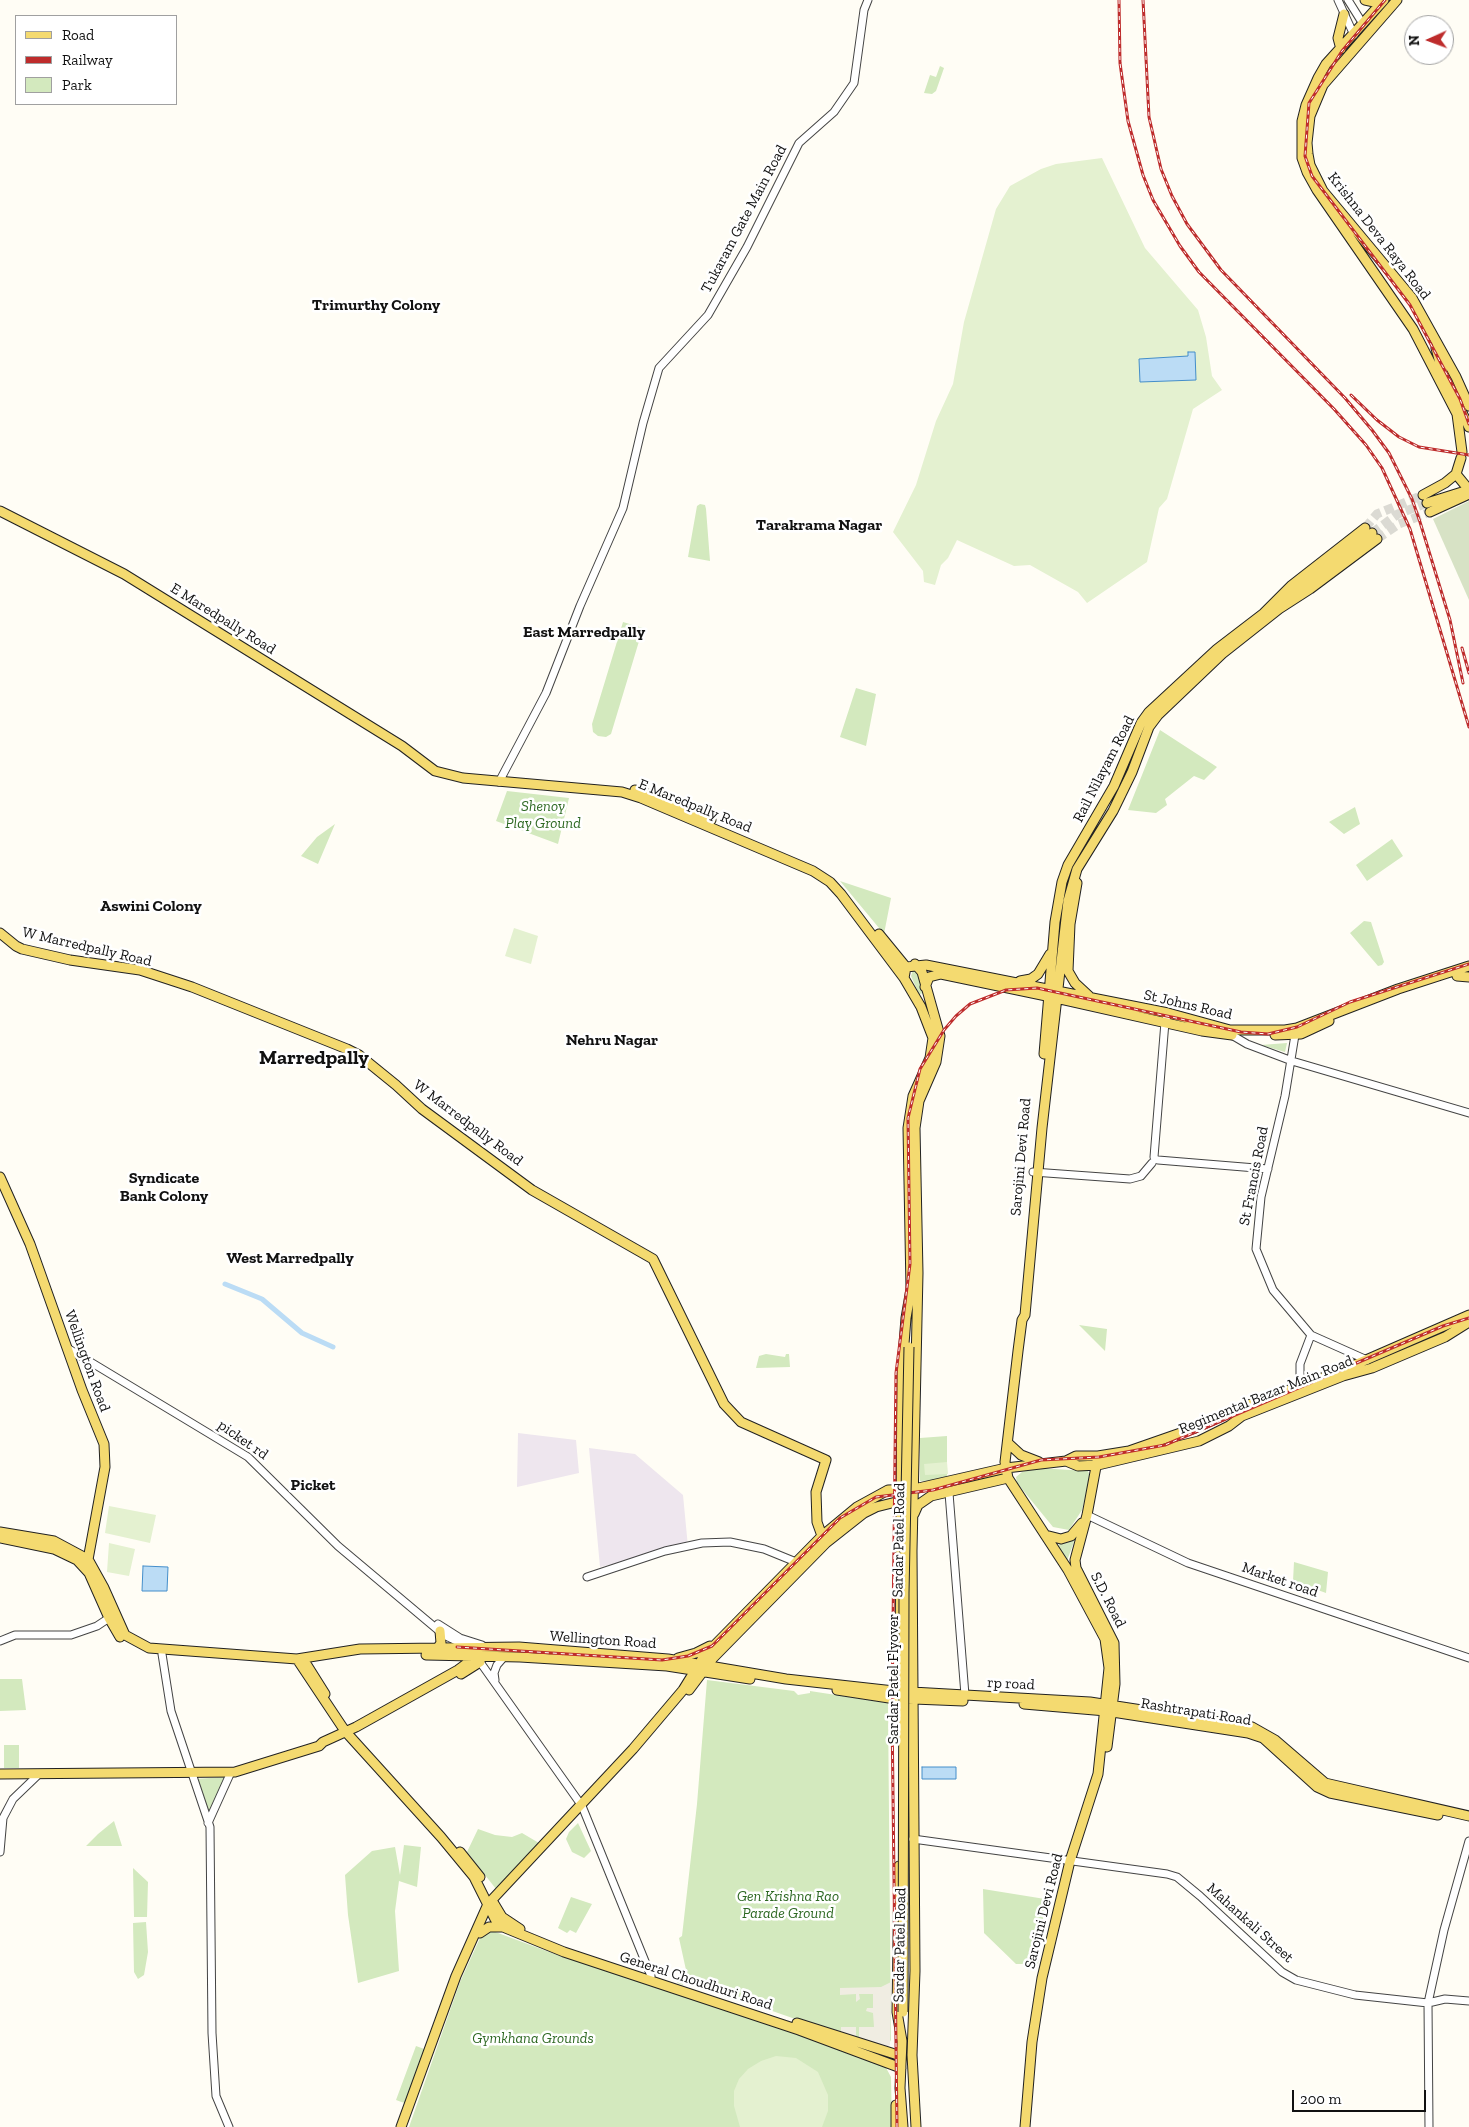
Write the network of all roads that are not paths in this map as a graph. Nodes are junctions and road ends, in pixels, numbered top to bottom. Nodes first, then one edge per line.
1 (868, 0) edge
2 (1338, 0) edge
3 (1348, 0) edge
4 (1365, 0) edge
5 (1397, 0) edge
6 (1381, 2) edge
7 (1344, 14) junction
8 (1363, 24) junction
9 (1354, 34) junction
10 (1340, 49) junction
11 (1393, 276) junction
12 (1383, 283) junction
13 (1401, 285) junction
14 (1390, 294) junction
15 (1435, 337) junction
16 (1469, 406) edge
17 (1469, 427) edge
18 (1456, 474) junction
19 (1448, 481) junction
20 (1469, 490) edge
21 (1456, 494) junction
22 (0, 511) edge
23 (1430, 512) tunnel mouth
24 (1276, 607) junction
25 (499, 779) junction
26 (549, 783) junction
27 (1111, 791) junction
28 (1121, 796) junction
29 (1076, 873) junction
30 (0, 933) edge
31 (1053, 946) junction
32 (891, 949) junction
33 (926, 964) junction
34 (910, 965) junction
35 (1469, 966) edge
36 (1469, 972) edge
37 (1457, 976) junction
38 (1469, 977) edge
39 (904, 978) junction
40 (1015, 981) junction
41 (925, 990) junction
42 (1057, 995) junction
43 (1092, 998) junction
44 (1168, 1013) junction
45 (1165, 1022) junction
46 (1230, 1032) junction
47 (1295, 1035) junction
48 (1292, 1061) junction
49 (1469, 1112) edge
50 (1155, 1160) junction
51 (1268, 1169) junction
52 (1036, 1172) junction
53 (0, 1177) edge
54 (911, 1288) junction
55 (916, 1302) junction
56 (1469, 1315) edge
57 (1469, 1322) edge
58 (1311, 1335) junction
59 (910, 1347) junction
60 (69, 1349) junction
61 (1367, 1360) junction
62 (1300, 1386) junction
63 (1276, 1399) junction
64 (1008, 1443) junction
65 (1098, 1456) junction
66 (1066, 1461) junction
67 (1044, 1463) junction
68 (1098, 1465) junction
69 (1006, 1468) junction
70 (902, 1476) junction
71 (1008, 1478) junction
72 (914, 1484) junction
73 (901, 1489) junction
74 (889, 1490) junction
75 (949, 1493) junction
76 (913, 1499) junction
77 (896, 1504) junction
78 (1087, 1515) junction
79 (913, 1516) junction
80 (0, 1532) edge
81 (1045, 1535) junction
82 (822, 1536) junction
83 (0, 1538) edge
84 (796, 1562) junction
85 (88, 1565) junction
86 (1072, 1569) junction
87 (587, 1577) dead end
88 (899, 1591) junction
89 (912, 1591) junction
90 (109, 1618) junction
91 (426, 1618) junction
92 (440, 1631) junction
93 (722, 1638) junction
94 (0, 1641) edge
95 (436, 1650) junction
96 (479, 1653) junction
97 (162, 1654) junction
98 (453, 1656) junction
99 (504, 1657) junction
100 (1469, 1658) edge
101 (668, 1659) junction
102 (301, 1661) junction
103 (316, 1662) junction
104 (913, 1663) junction
105 (701, 1668) junction
106 (458, 1670) junction
107 (314, 1674) junction
108 (495, 1681) junction
109 (1115, 1684) junction
110 (1108, 1690) junction
111 (927, 1693) junction
112 (900, 1695) junction
113 (965, 1695) junction
114 (914, 1696) junction
115 (937, 1700) junction
116 (1089, 1706) junction
117 (1133, 1708) junction
118 (1110, 1709) junction
119 (914, 1714) junction
120 (1103, 1729) junction
121 (350, 1733) junction
122 (900, 1751) junction
123 (913, 1752) junction
124 (231, 1772) junction
125 (193, 1773) junction
126 (0, 1774) edge
127 (38, 1775) junction
128 (1314, 1779) junction
129 (582, 1808) junction
130 (1469, 1816) edge
131 (208, 1823) junction
132 (1469, 1823) edge
133 (900, 1825) junction
134 (913, 1825) junction
135 (913, 1839) junction
136 (1469, 1841) edge
137 (0, 1852) edge
138 (1073, 1861) junction
139 (492, 1900) junction
140 (483, 1920) junction
141 (503, 1927) junction
142 (480, 1933) junction
143 (651, 1976) junction
144 (1469, 2001) edge
145 (1428, 2003) junction
146 (905, 2012) junction
147 (800, 2027) junction
148 (902, 2041) junction
149 (912, 2055) junction
150 (901, 2056) junction
151 (901, 2068) junction
152 (907, 2126) edge
153 (229, 2127) edge
154 (401, 2127) edge
155 (406, 2127) edge
156 (1024, 2127) edge
157 (1029, 2127) edge
158 (1429, 2127) edge

1 - 25 street, Tukaram Gate Main Road
2 - 7 street
3 - 8 street
4 - 6 main road
5 - 11 main road, Krishna Deva Raya Road
6 - 8 main road, Krishna Deva Raya Road
7 - 9 street
7 - 10 main road
8 - 9 main road, Krishna Deva Raya Road
9 - 10 main road, Krishna Deva Raya Road
10 - 12 main road, Krishna Deva Raya Road
11 - 12 main road
11 - 13 main road, Krishna Deva Raya Road
12 - 14 main road, Krishna Deva Raya Road
13 - 14 main road
13 - 15 main road, Krishna Deva Raya Road
14 - 18 main road, Krishna Deva Raya Road
15 - 16 main road, Krishna Deva Raya Road
15 - 17 main road, Krishna Deva Raya Road
18 - 19 main road
18 - 20 main road
19 - 21 main road
19 - 21 main road
20 - 21 main road
20 - 23 main road
22 - 25 main road, E Maredpally Road
24 - 24 main road, Rail Nilayam Road
24 - 27 main road, Rail Nilayam Road
24 - 28 main road, Rail Nilayam Road
25 - 26 main road, E Maredpally Road
26 - 32 main road, E Maredpally Road
26 - 39 main road, E Maredpally Road
27 - 28 main road
27 - 31 main road, Rail Nilayam Road
28 - 29 main road, Rail Nilayam Road
29 - 42 main road, Rail Nilayam Road
29 - 43 main road
30 - 82 main road, W Marredpally Road
31 - 40 main road
31 - 42 main road, Rail Nilayam Road
32 - 33 main road
32 - 34 main road, E Maredpally Road
33 - 34 main road, St Johns Road
33 - 40 main road, St Johns Road
34 - 39 main road
34 - 41 main road, Sardar Patel Road
35 - 46 main road, St Johns Road
36 - 37 main road, St Johns Road
37 - 38 main road
37 - 47 main road, St Johns Road
39 - 54 main road, Sardar Patel Road
40 - 42 main road, St Johns Road
41 - 42 main road, St Johns Road
41 - 55 main road, Sardar Patel Road
42 - 43 main road, St Johns Road
42 - 45 main road, St Johns Road
42 - 52 main road, Sarojini Devi Road
43 - 44 main road, St Johns Road
44 - 45 street
44 - 46 main road, St Johns Road
45 - 46 main road, St Johns Road
45 - 50 street
46 - 47 main road, St Johns Road
46 - 48 street
47 - 48 street, St Francis Road
48 - 49 street
48 - 51 street, St Francis Road
50 - 51 street
50 - 52 street
51 - 58 street, St Francis Road
52 - 64 main road, Sarojini Devi Road
53 - 60 main road, Wellington Road
54 - 59 main road, Sardar Patel Flyover
54 - 70 main road, Sardar Patel Road
55 - 59 main road, Sardar Patel Flyover
55 - 72 main road, Sardar Patel Road
56 - 61 main road, Regimental Bazar Main Road
57 - 63 main road, Regimental Bazar Main Road
58 - 61 street, St Francis Road
58 - 62 street
59 - 146 main road, Sardar Patel Flyover, bridge
60 - 85 main road, Wellington Road
60 - 91 street, picket rd
61 - 62 main road, Regimental Bazar Main Road
62 - 63 main road, Regimental Bazar Main Road
63 - 65 main road, Regimental Bazar Main Road
63 - 68 main road, Regimental Bazar Main Road
64 - 67 main road
64 - 69 main road, Sarojini Devi Road
65 - 66 main road, Regimental Bazar Main Road
65 - 68 main road
66 - 67 main road, Regimental Bazar Main Road
66 - 68 main road, Regimental Bazar Main Road
67 - 69 main road, Regimental Bazar Main Road
68 - 78 main road
69 - 71 main road, Sarojini Devi Road
69 - 72 main road, Regimental Bazar Main Road
70 - 72 main road
70 - 73 main road, Sardar Patel Road
70 - 74 main road
71 - 75 main road
71 - 81 main road, Sarojini Devi Road
72 - 73 main road
72 - 76 main road, Sardar Patel Road
73 - 74 main road
73 - 77 main road, Sardar Patel Road
74 - 77 main road
74 - 82 main road
75 - 79 main road
75 - 113 street
76 - 77 main road
76 - 79 main road, Sardar Patel Road
77 - 79 main road
77 - 88 main road, Sardar Patel Road
77 - 105 main road
78 - 81 main road
78 - 86 main road
78 - 100 street, Market road
79 - 89 main road, Sardar Patel Road
80 - 85 main road
81 - 86 main road, Sarojini Devi Road
82 - 84 main road
83 - 85 main road
84 - 87 street
84 - 93 main road
85 - 90 main road
85 - 102 main road
86 - 109 main road, S.D. Road
86 - 110 main road, S.D. Road
88 - 89 main road
88 - 112 main road, Sardar Patel Road
89 - 104 main road, Sardar Patel Road
90 - 94 street
90 - 97 main road
91 - 92 street, picket rd
91 - 96 street, picket rd
92 - 95 main road
92 - 96 street, picket rd
93 - 101 main road
93 - 105 main road
95 - 96 main road, Wellington Road
95 - 102 main road, Wellington Road
96 - 98 main road
96 - 99 main road
96 - 101 main road, Wellington Road
96 - 106 main road
96 - 108 street
96 - 121 main road
97 - 102 main road
97 - 125 street
98 - 103 main road
98 - 106 main road
99 - 105 main road
99 - 108 street
101 - 105 main road, Wellington Road
102 - 103 main road
102 - 107 main road
102 - 121 main road
103 - 107 main road
104 - 111 main road
104 - 114 main road, Sardar Patel Road
105 - 112 main road
105 - 129 main road
106 - 121 main road
107 - 121 main road
108 - 129 street
109 - 117 main road
109 - 118 main road, S.D. Road
110 - 116 main road
110 - 118 main road, S.D. Road
111 - 113 main road, rp road
111 - 114 main road, rp road
112 - 114 main road
112 - 122 main road, Sardar Patel Road
113 - 116 main road, rp road
114 - 115 main road, rp road
114 - 119 main road, Sardar Patel Road
115 - 116 main road, rp road
115 - 119 main road
116 - 118 main road, rp road
116 - 120 main road
117 - 118 main road, Rashtrapati Road
117 - 128 main road, Rashtrapati Road
118 - 120 main road, Sarojini Devi Road
118 - 128 main road, Rashtrapati Road
118 - 138 main road, Sarojini Devi Road
119 - 123 main road, Sardar Patel Road
120 - 138 main road, Sarojini Devi Road
121 - 124 main road
121 - 139 main road
122 - 123 main road
122 - 133 main road, Sardar Patel Road
123 - 134 main road, Sardar Patel Road
124 - 125 main road
124 - 131 street
125 - 127 main road
125 - 131 street
126 - 127 main road
127 - 137 street
128 - 130 main road, Rashtrapati Road
128 - 132 main road, Rashtrapati Road
129 - 139 main road
129 - 139 main road
129 - 143 street
131 - 153 street
133 - 134 main road
133 - 148 main road, Sardar Patel Road
134 - 135 main road, Sardar Patel Road
135 - 138 street, Mahankali Street
135 - 149 main road, Sardar Patel Road
136 - 145 street
138 - 145 street, Mahankali Street
138 - 156 main road, Sarojini Devi Road
138 - 157 main road, Sarojini Devi Road
139 - 140 main road
139 - 141 main road
139 - 143 main road, General Choudhuri Road
140 - 142 main road
140 - 154 main road
141 - 142 main road
141 - 147 main road, General Choudhuri Road
142 - 155 main road
143 - 147 main road, General Choudhuri Road
144 - 145 street, Mahankali Street
145 - 158 street
146 - 148 main road, Sardar Patel Flyover
146 - 149 main road, Sardar Patel Flyover
147 - 150 main road, General Choudhuri Road
147 - 151 main road, General Choudhuri Road
148 - 150 main road, Sardar Patel Road
149 - 152 main road, Sardar Patel Road
150 - 151 main road, Sardar Patel Road
151 - 152 main road, Sardar Patel Road

